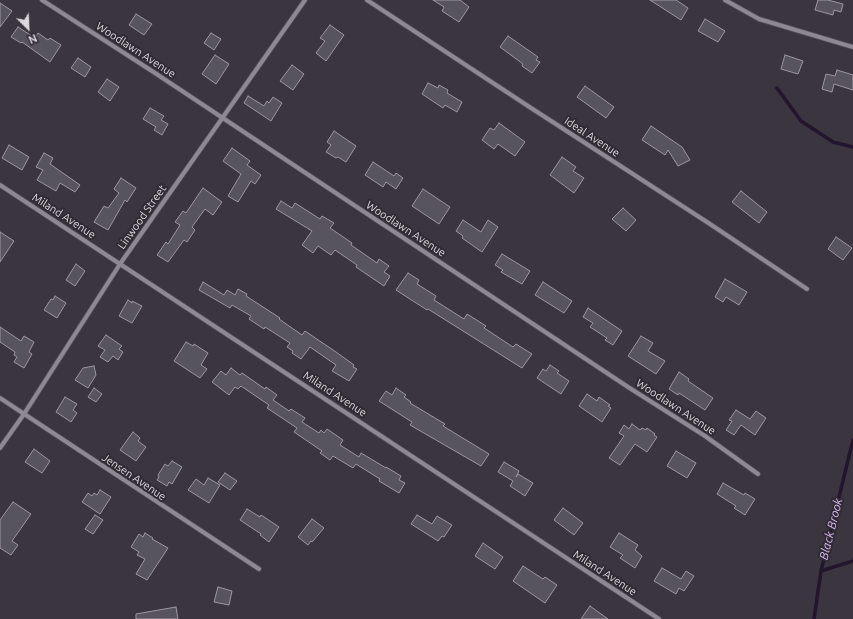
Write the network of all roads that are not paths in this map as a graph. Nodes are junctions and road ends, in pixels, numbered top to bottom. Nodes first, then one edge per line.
1 (42, 0) edge
2 (304, 0) edge
3 (367, 0) edge
4 (725, 0) edge
5 (853, 48) edge
6 (223, 118) junction
7 (0, 185) edge
8 (120, 264) junction
9 (807, 289) dead end
10 (0, 398) edge
11 (24, 414) junction
12 (0, 448) edge
13 (758, 474) dead end
14 (259, 569) dead end
15 (659, 619) edge

1 - 6 street, Woodlawn Avenue
2 - 6 street, Linwood Street
3 - 9 street, Ideal Avenue
4 - 5 street
6 - 8 street, Linwood Street
6 - 13 street, Woodlawn Avenue
7 - 8 street, Miland Avenue
8 - 11 street, Linwood Street
8 - 15 street, Miland Avenue
10 - 11 street, Jensen Avenue
11 - 12 street, Linwood Street
11 - 14 street, Jensen Avenue

